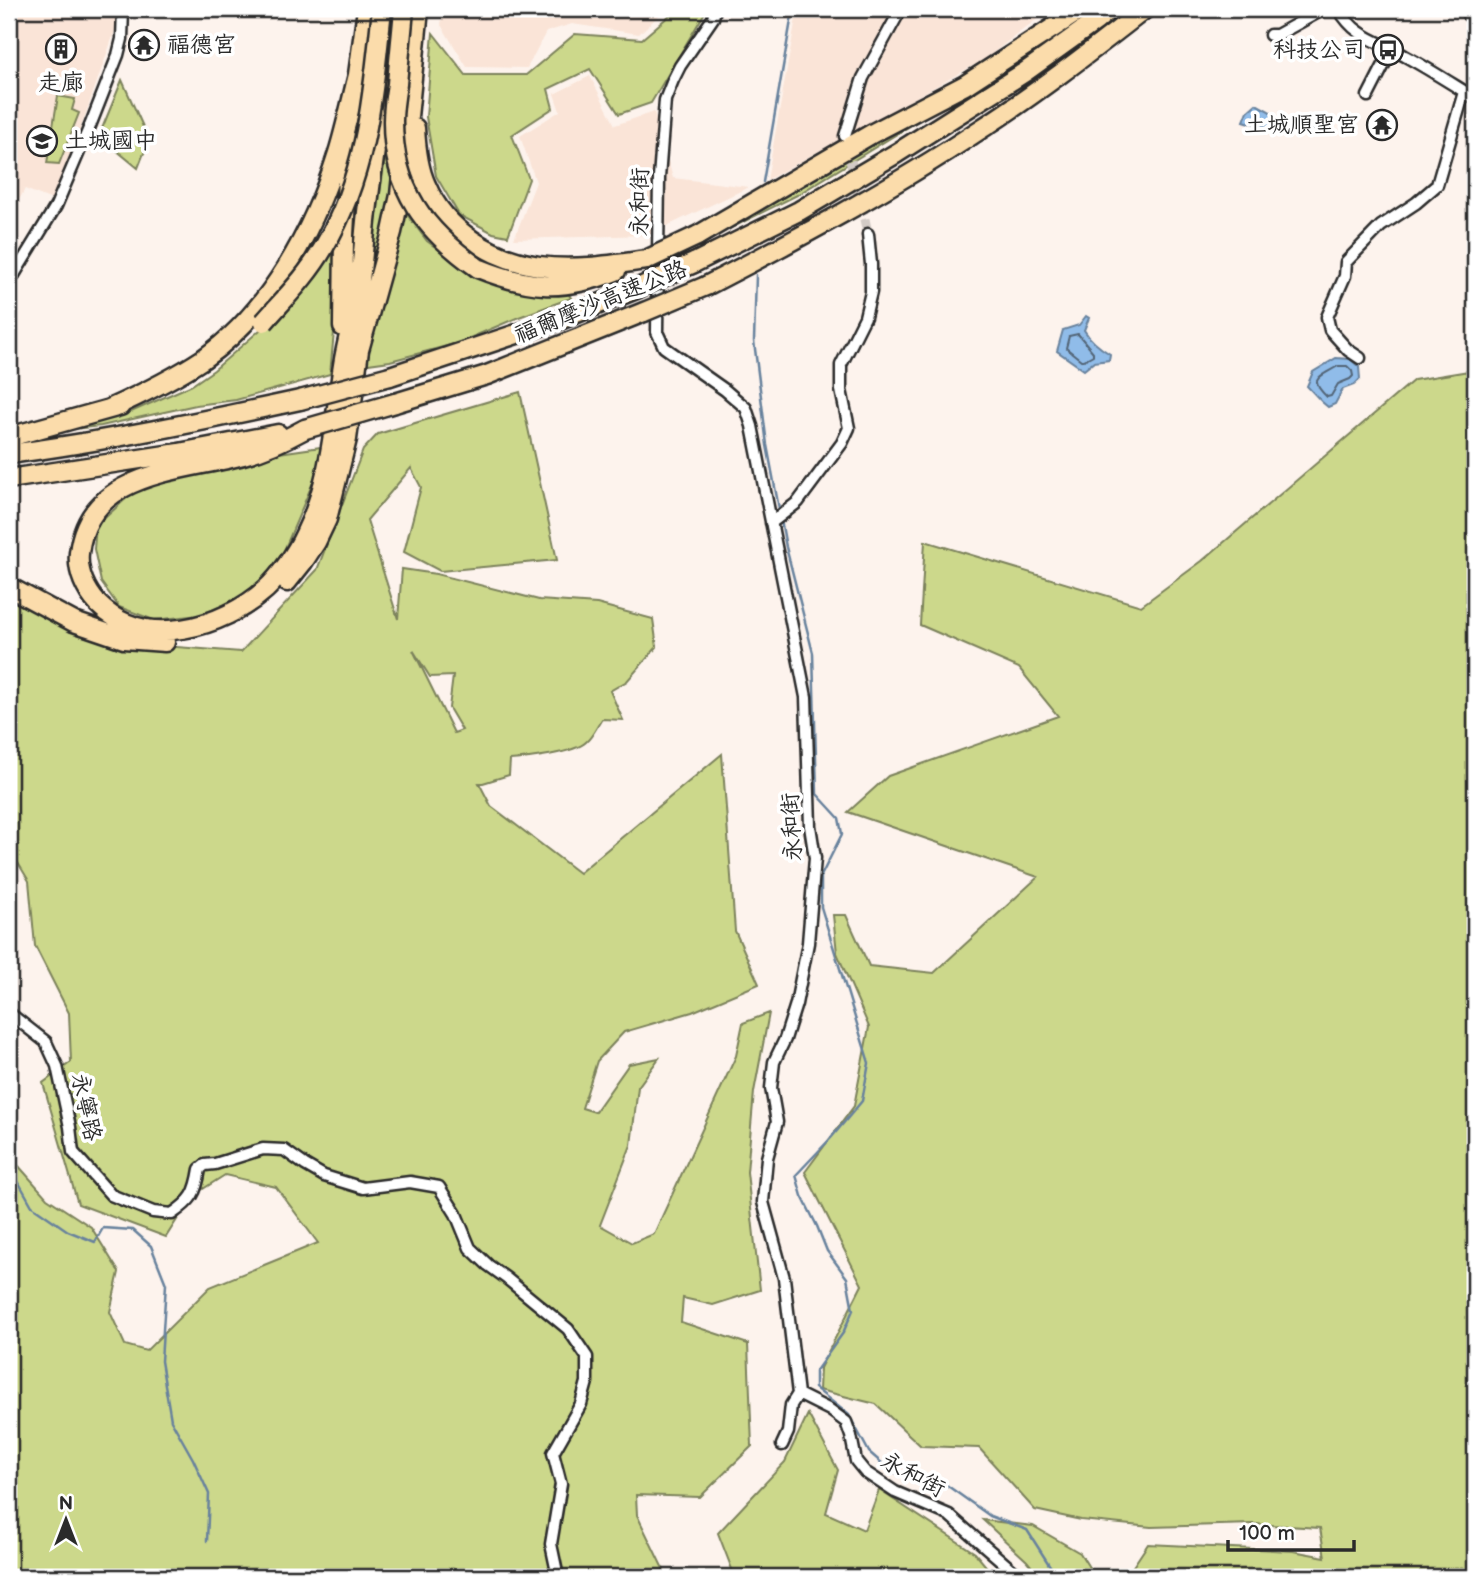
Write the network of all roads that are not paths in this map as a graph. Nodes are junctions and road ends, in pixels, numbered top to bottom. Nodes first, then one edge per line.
1 (122, 9) edge
2 (367, 9) edge
3 (382, 9) edge
4 (395, 9) edge
5 (404, 9) edge
6 (419, 9) edge
7 (715, 9) edge
8 (901, 9) edge
9 (1082, 9) edge
10 (1110, 9) edge
11 (1145, 9) edge
12 (1324, 9) edge
13 (1339, 9) edge
14 (1465, 9) edge
15 (1475, 13) edge
16 (1270, 34) dead end
17 (1392, 49) junction
18 (359, 71) junction
19 (412, 82) junction
20 (1464, 92) junction
21 (1368, 96) dead end
22 (1475, 98) edge
23 (845, 136) tunnel mouth
24 (868, 234) tunnel mouth
25 (646, 260) junction
26 (9, 283) edge
27 (352, 354) junction
28 (1360, 358) dead end
29 (109, 409) junction
30 (305, 429) junction
31 (9, 437) edge
32 (9, 454) edge
33 (9, 479) edge
34 (773, 521) junction
35 (9, 587) edge
36 (9, 1013) edge
37 (798, 1394) junction
38 (782, 1445) dead end
39 (558, 1577) edge
40 (1020, 1577) edge

1 - 26 street
2 - 18 highway
3 - 29 highway, bridge
4 - 27 highway
5 - 25 highway, bridge
6 - 19 highway
7 - 34 street, 永和街
8 - 23 street
9 - 25 highway, bridge
10 - 32 highway, 福爾摩沙高速公路, bridge
11 - 30 highway, 福爾摩沙高速公路, bridge
12 - 16 street
13 - 17 street
14 - 15 street
17 - 20 street
17 - 21 street
18 - 27 highway
18 - 29 highway
19 - 25 highway
19 - 27 highway
20 - 22 street
20 - 28 street
24 - 34 street
27 - 30 highway
27 - 35 highway
29 - 31 highway
30 - 33 highway, 福爾摩沙高速公路
34 - 37 street, 永和街
36 - 39 street, 永寧路
37 - 38 street
37 - 40 street, 永和街

